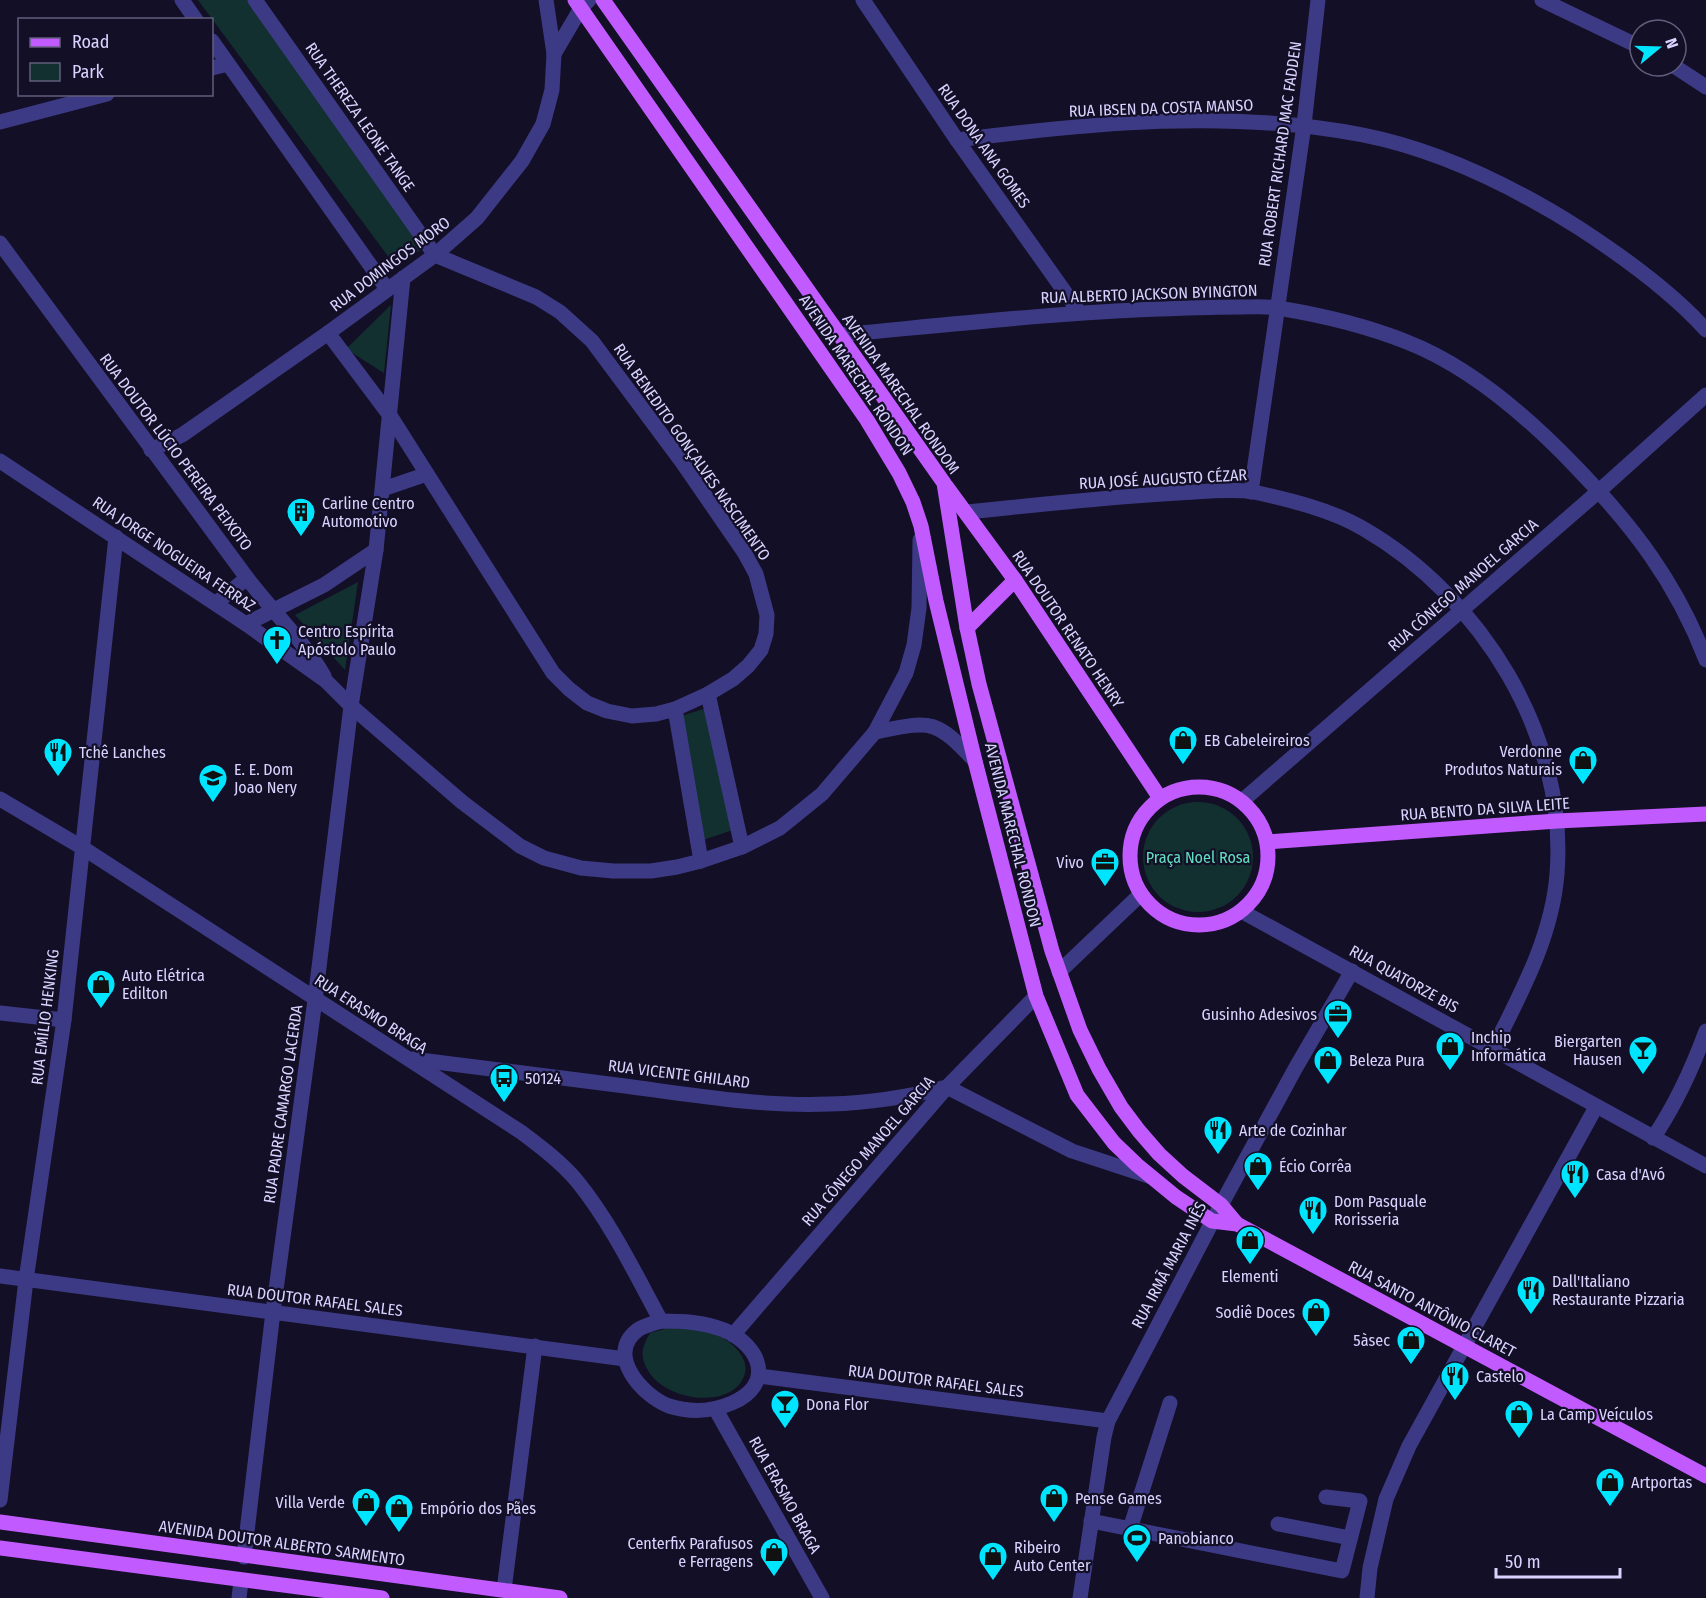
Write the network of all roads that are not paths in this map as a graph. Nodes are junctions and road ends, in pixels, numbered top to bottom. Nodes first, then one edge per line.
1 (182, 0) edge
2 (255, 0) edge
3 (546, 0) edge
4 (603, 0) edge
5 (863, 0) edge
6 (1318, 0) edge
7 (1542, 0) edge
8 (582, 3) edge
9 (195, 18) edge
10 (1628, 41) edge
11 (213, 42) edge
12 (554, 54) junction
13 (228, 64) junction
14 (213, 68) edge
15 (1688, 75) edge
16 (1706, 87) edge
17 (99, 96) edge
18 (0, 122) edge
19 (1304, 125) junction
20 (957, 140) junction
21 (0, 243) edge
22 (435, 255) junction
23 (403, 278) junction
24 (387, 290) junction
25 (1276, 307) junction
26 (1078, 312) junction
27 (1706, 330) edge
28 (328, 333) junction
29 (838, 335) junction
30 (1706, 395) edge
31 (391, 417) junction
32 (151, 450) junction
33 (0, 461) edge
34 (427, 474) junction
35 (944, 483) junction
36 (383, 489) junction
37 (1599, 491) junction
38 (1251, 492) junction
39 (966, 513) junction
40 (921, 526) junction
41 (116, 537) junction
42 (376, 550) junction
43 (247, 578) junction
44 (1015, 580) junction
45 (216, 603) junction
46 (271, 609) junction
47 (1461, 610) junction
48 (246, 624) junction
49 (967, 628) junction
50 (1706, 660) edge
51 (326, 681) junction
52 (708, 694) junction
53 (351, 706) junction
54 (675, 709) junction
55 (875, 732) junction
56 (975, 761) junction
57 (1160, 798) junction
58 (0, 799) edge
59 (1242, 801) junction
60 (1706, 814) edge
61 (1557, 821) junction
62 (1267, 842) junction
63 (741, 847) junction
64 (83, 848) junction
65 (701, 861) junction
66 (1141, 894) junction
67 (1241, 911) junction
68 (1352, 971) junction
69 (1059, 972) junction
70 (1036, 996) junction
71 (315, 1000) junction
72 (0, 1013) edge
73 (64, 1020) junction
74 (1706, 1031) edge
75 (1493, 1049) junction
76 (406, 1058) junction
77 (947, 1087) junction
78 (1596, 1107) junction
79 (1653, 1138) junction
80 (1706, 1166) edge
81 (1152, 1178) junction
82 (1221, 1205) junction
83 (1212, 1221) junction
84 (1237, 1224) junction
85 (0, 1276) edge
86 (26, 1280) junction
87 (273, 1312) junction
88 (661, 1321) junction
89 (733, 1335) junction
90 (535, 1346) junction
91 (1464, 1347) junction
92 (625, 1359) junction
93 (759, 1376) junction
94 (1170, 1404) dead end
95 (717, 1410) junction
96 (1108, 1421) junction
97 (1706, 1476) edge
98 (1326, 1497) dead end
99 (0, 1500) edge
100 (1092, 1521) junction
101 (0, 1522) edge
102 (1278, 1524) dead end
103 (1130, 1529) junction
104 (1350, 1538) junction
105 (0, 1548) edge
106 (244, 1557) junction
107 (241, 1581) junction
108 (504, 1590) junction
109 (239, 1598) edge
110 (382, 1598) edge
111 (560, 1598) edge
112 (822, 1598) edge
113 (1080, 1598) edge
114 (1367, 1598) edge

1 - 9 street
2 - 22 street, RUA THEREZA LEONE TANGE
3 - 12 street, RUA DOMINGOS MORO
4 - 29 main road, AVENIDA MARECHAL RONDOM
5 - 20 street, RUA DONA ANA GOMES
6 - 19 street, RUA ROBERT RICHARD MAC FADDEN
7 - 10 street
8 - 12 street
8 - 40 main road, AVENIDA MARECHAL RONDON
11 - 13 street
12 - 22 street, RUA DOMINGOS MORO
13 - 14 street
13 - 24 street
15 - 16 street
17 - 18 street
19 - 20 street, RUA IBSEN DA COSTA MANSO
19 - 25 street, RUA ROBERT RICHARD MAC FADDEN
19 - 27 street, RUA IBSEN DA COSTA MANSO
20 - 26 street, RUA DONA ANA GOMES
21 - 32 street, RUA DOUTOR LÚCIO PEREIRA PEIXOTO
22 - 23 street, RUA DOMINGOS MORO
22 - 52 street, RUA BENEDITO GONÇALVES NASCIMENTO
23 - 24 street, RUA DOMINGOS MORO
23 - 31 street, RUA PADRE CAMARGO LACERDA
24 - 28 street, RUA DOMINGOS MORO
25 - 26 street, RUA ALBERTO JACKSON BYINGTON
25 - 37 street, RUA ALBERTO JACKSON BYINGTON
25 - 38 street, RUA ROBERT RICHARD MAC FADDEN
26 - 29 street, RUA ALBERTO JACKSON BYINGTON
28 - 31 street, RUA BENEDITO GONÇALVES NASCIMENTO
28 - 32 street, RUA DOMINGOS MORO
29 - 35 main road, AVENIDA MARECHAL RONDOM
30 - 37 street, RUA CÔNEGO MANOEL GARCIA
31 - 34 street, RUA BENEDITO GONÇALVES NASCIMENTO
31 - 36 street, RUA PADRE CAMARGO LACERDA
32 - 43 street, RUA DOUTOR LÚCIO PEREIRA PEIXOTO
33 - 41 street, RUA JORGE NOGUEIRA FERRAZ
34 - 36 street
34 - 54 street, RUA BENEDITO GONÇALVES NASCIMENTO
35 - 39 main road, RUA DOUTOR RENATO HENRY
35 - 49 main road, AVENIDA MARECHAL RONDOM
36 - 42 street, RUA PADRE CAMARGO LACERDA
37 - 47 street, RUA CÔNEGO MANOEL GARCIA
37 - 50 street, RUA ALBERTO JACKSON BYINGTON
38 - 39 street, RUA JOSÉ AUGUSTO CÉZAR
38 - 47 street, RUA JOSÉ AUGUSTO CÉZAR
39 - 44 main road, RUA DOUTOR RENATO HENRY
40 - 55 street
40 - 56 main road, AVENIDA MARECHAL RONDON
41 - 45 street, RUA JORGE NOGUEIRA FERRAZ
41 - 64 street, RUA EMÍLIO HENKING
42 - 46 street
42 - 53 street, RUA PADRE CAMARGO LACERDA
43 - 45 street
43 - 46 street, RUA DOUTOR LÚCIO PEREIRA PEIXOTO
44 - 49 main road
44 - 57 main road, RUA DOUTOR RENATO HENRY
45 - 48 street, RUA JORGE NOGUEIRA FERRAZ
46 - 48 street
46 - 51 street, RUA DOUTOR LÚCIO PEREIRA PEIXOTO
47 - 59 street, RUA CÔNEGO MANOEL GARCIA
47 - 61 street, RUA JOSÉ AUGUSTO CÉZAR
48 - 51 street, RUA JORGE NOGUEIRA FERRAZ
49 - 69 main road, AVENIDA MARECHAL RONDOM
51 - 53 street, RUA JORGE NOGUEIRA FERRAZ
52 - 54 street, RUA BENEDITO GONÇALVES NASCIMENTO
52 - 63 street
53 - 65 street
53 - 71 street, RUA PADRE CAMARGO LACERDA
54 - 65 street
55 - 56 street
55 - 63 street
56 - 70 main road, AVENIDA MARECHAL RONDON
57 - 59 main road
57 - 66 main road
58 - 64 street, RUA ERASMO BRAGA
59 - 62 main road
60 - 61 main road, RUA BENTO DA SILVA LEITE
61 - 62 main road, RUA BENTO DA SILVA LEITE
61 - 75 street, RUA JOSÉ AUGUSTO CÉZAR
62 - 67 main road
63 - 65 street
64 - 71 street, RUA ERASMO BRAGA
64 - 73 street, RUA EMÍLIO HENKING
66 - 67 main road
66 - 69 street
67 - 68 street, RUA QUATORZE BIS
68 - 75 street, RUA QUATORZE BIS
68 - 82 street, RUA IRMÃ MARIA INÊS
69 - 82 main road, RUA SANTO ANTÔNIO CLARET
70 - 77 street, RUA CÔNEGO MANOEL GARCIA
70 - 81 main road, RUA SANTO ANTÔNIO CLARET
71 - 76 street, RUA ERASMO BRAGA
71 - 87 street, RUA PADRE CAMARGO LACERDA
72 - 73 street
73 - 86 street, RUA EMÍLIO HENKING
74 - 79 street
75 - 78 street, RUA QUATORZE BIS
76 - 77 street, RUA VICENTE GHILARD
76 - 88 street, RUA ERASMO BRAGA
77 - 81 street
77 - 89 street, RUA CÔNEGO MANOEL GARCIA
78 - 79 street, RUA QUATORZE BIS
78 - 91 street
79 - 80 street, RUA QUATORZE BIS
81 - 83 main road, RUA SANTO ANTÔNIO CLARET
82 - 83 street, RUA IRMÃ MARIA INÊS
82 - 84 main road, RUA SANTO ANTÔNIO CLARET
83 - 84 main road, RUA SANTO ANTÔNIO CLARET
83 - 96 street, RUA IRMÃ MARIA INÊS
84 - 91 main road, RUA SANTO ANTÔNIO CLARET
85 - 86 street, RUA DOUTOR RAFAEL SALES
86 - 87 street, RUA DOUTOR RAFAEL SALES
86 - 99 street, RUA EMÍLIO HENKING
87 - 90 street, RUA DOUTOR RAFAEL SALES
87 - 106 street, RUA PADRE CAMARGO LACERDA
88 - 89 street
88 - 92 street
89 - 93 street
90 - 92 street, RUA DOUTOR RAFAEL SALES
90 - 108 street
91 - 97 main road, RUA SANTO ANTÔNIO CLARET
91 - 114 street
92 - 95 street
93 - 95 street
93 - 96 street, RUA DOUTOR RAFAEL SALES
94 - 103 street
95 - 112 street, RUA ERASMO BRAGA
96 - 100 street, RUA IRMÃ MARIA INÊS
98 - 104 street
100 - 103 street
100 - 113 street, RUA IRMÃ MARIA INÊS
101 - 106 main road, AVENIDA DOUTOR ALBERTO SARMENTO
102 - 104 street
103 - 104 street
105 - 107 main road
106 - 108 main road, AVENIDA DOUTOR ALBERTO SARMENTO
107 - 109 street
107 - 110 main road
108 - 111 main road, AVENIDA DOUTOR ALBERTO SARMENTO

